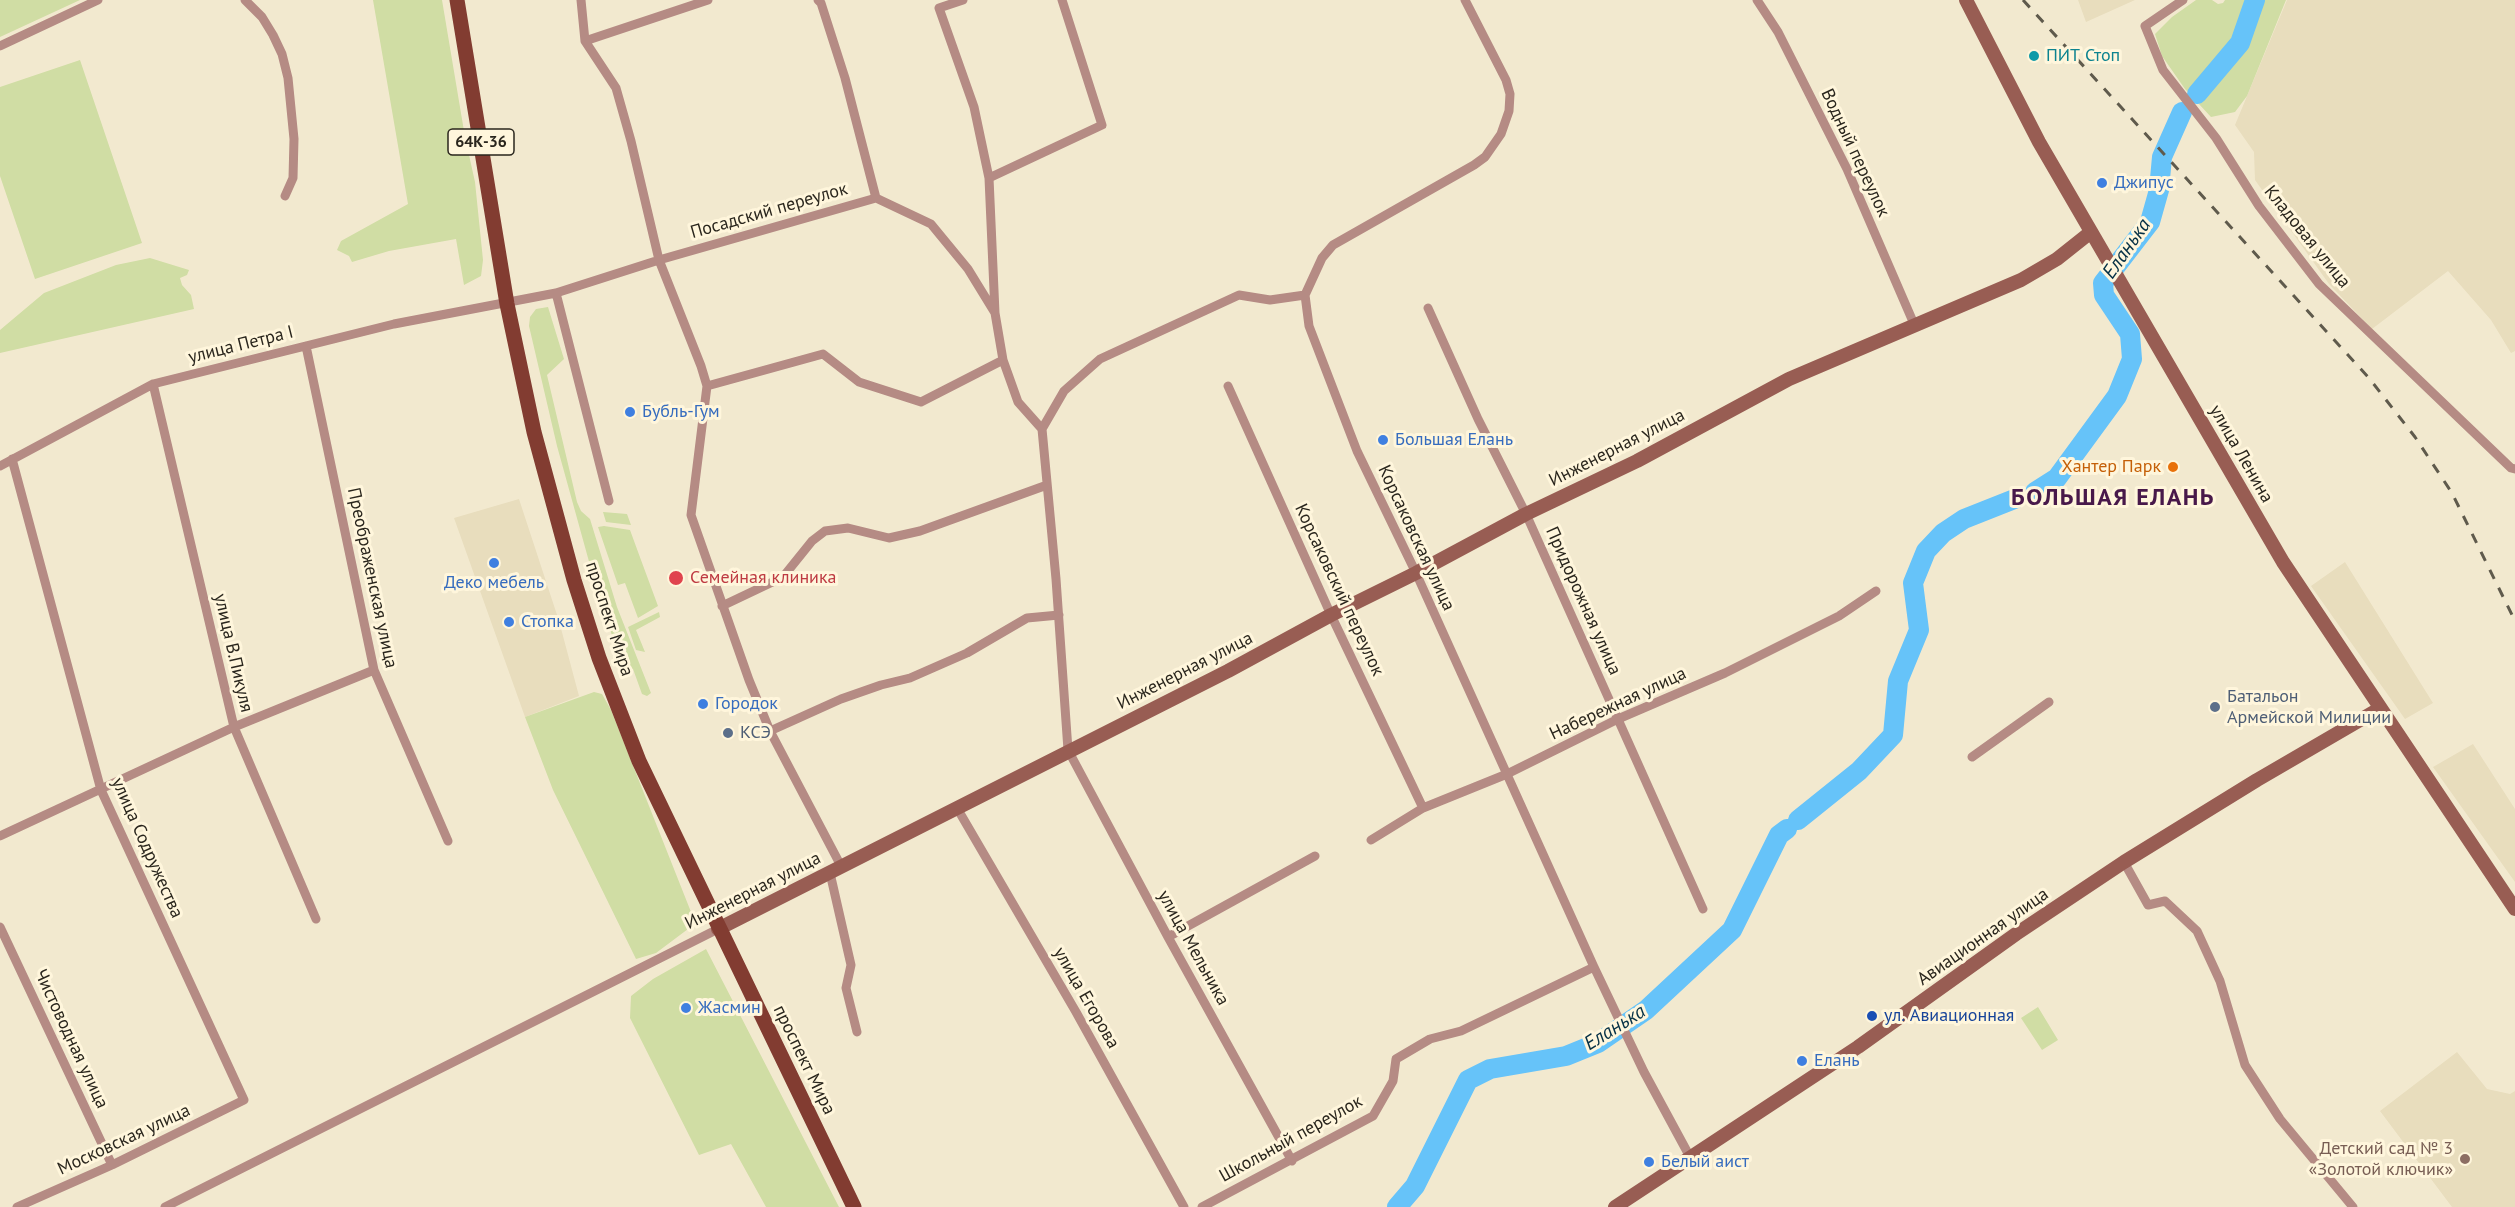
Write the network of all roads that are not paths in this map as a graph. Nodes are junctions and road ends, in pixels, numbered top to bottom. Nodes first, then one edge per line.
1 (98, 0) edge
2 (245, 0) edge
3 (457, 0) edge
4 (581, 0) edge
5 (708, 0) edge
6 (818, 0) edge
7 (963, 0) edge
8 (1062, 0) edge
9 (1465, 0) edge
10 (1757, 0) edge
11 (1966, 0) edge
12 (2183, 0) edge
13 (585, 41) junction
14 (0, 46) edge
15 (989, 178) junction
16 (285, 196) dead end
17 (876, 198) junction
18 (2091, 232) junction
19 (659, 260) junction
20 (556, 293) junction
21 (1305, 295) junction
22 (507, 304) junction
23 (1428, 308) dead end
24 (995, 313) junction
25 (1914, 324) junction
26 (306, 346) junction
27 (1003, 360) junction
28 (153, 384) junction
29 (707, 386) junction
30 (1228, 386) dead end
31 (1042, 429) junction
32 (12, 459) junction
33 (0, 466) edge
34 (2515, 469) edge
35 (1047, 485) junction
36 (609, 501) dead end
37 (1526, 514) junction
38 (1416, 573) junction
39 (1876, 591) dead end
40 (722, 606) junction
41 (1059, 615) junction
42 (1331, 615) junction
43 (374, 670) junction
44 (2049, 702) dead end
45 (2379, 709) junction
46 (1618, 719) junction
47 (234, 727) junction
48 (770, 731) junction
49 (1068, 750) junction
50 (1972, 757) dead end
51 (1507, 774) junction
52 (101, 790) junction
53 (957, 808) junction
54 (1423, 808) junction
55 (0, 836) edge
56 (1371, 840) dead end
57 (448, 841) dead end
58 (1315, 856) dead end
59 (2124, 862) junction
60 (835, 870) junction
61 (1703, 909) dead end
62 (2515, 909) edge
63 (316, 919) dead end
64 (0, 927) edge
65 (718, 928) junction
66 (1168, 937) junction
67 (1594, 967) junction
68 (857, 1032) dead end
69 (244, 1100) joint
70 (1690, 1157) junction
71 (1292, 1161) junction
72 (112, 1166) junction
73 (17, 1207) edge
74 (165, 1207) edge
75 (854, 1207) edge
76 (1184, 1207) edge
77 (1202, 1207) edge
78 (1615, 1207) edge
79 (2353, 1207) edge

1 - 14 street
2 - 16 street
3 - 22 main road, проспект Мира / 64К-36
4 - 13 street
5 - 13 street
6 - 17 street
7 - 15 street, Посадский переулок
8 - 15 street
9 - 21 street
10 - 25 street, Водный переулок
11 - 18 street, улица Ленина
12 - 34 street, Кладовая улица
13 - 19 street
15 - 24 street, Посадский переулок
17 - 19 street, Посадский переулок
17 - 24 street, Посадский переулок
18 - 25 street, Инженерная улица
18 - 45 street, улица Ленина
19 - 20 street, Посадский переулок
19 - 29 street
20 - 22 street, Посадский переулок
20 - 36 street
21 - 31 street
21 - 38 street, Корсаковская улица
22 - 26 street, улица Петра I
22 - 65 main road, проспект Мира
23 - 37 street, Придорожная улица
24 - 27 street, Посадский переулок
25 - 37 street, Инженерная улица
26 - 28 street, улица Петра I
26 - 43 street, Преображенская улица
27 - 29 street
27 - 31 street, Посадский переулок
28 - 32 street, улица Петра I
28 - 47 street, улица В.Пикуля
29 - 40 street
30 - 42 street, Корсаковский переулок
31 - 35 street
32 - 33 street, улица Петра I
32 - 52 street, улица Содружества
35 - 40 street
35 - 41 street
37 - 38 street, Инженерная улица
37 - 46 street, Придорожная улица
38 - 42 street, Инженерная улица
38 - 51 street, Корсаковская улица
39 - 46 street, Набережная улица
40 - 48 street
41 - 48 street
41 - 49 street
42 - 49 street, Инженерная улица
42 - 54 street, Корсаковский переулок
43 - 47 street
43 - 57 street, Преображенская улица
44 - 50 street
45 - 59 street, Авиационная улица
45 - 62 street, улица Ленина
46 - 51 street, Набережная улица
46 - 61 street, Придорожная улица
47 - 52 street
47 - 63 street, улица В.Пикуля
48 - 60 street
49 - 53 street, Инженерная улица
49 - 66 street, улица Мельника
51 - 54 street, Набережная улица
51 - 67 street, Корсаковская улица
52 - 55 street
52 - 69 street, улица Содружества
53 - 60 street, Инженерная улица
53 - 76 street, улица Егорова
54 - 56 street, Набережная улица
58 - 66 street
59 - 70 street, Авиационная улица
59 - 79 street
60 - 65 street, Инженерная улица
60 - 68 street
64 - 72 street, Чистоводная улица
65 - 74 street, Инженерная улица
65 - 75 main road, проспект Мира
66 - 71 street, улица Мельника
67 - 70 street, Корсаковская улица
67 - 71 street, Школьный переулок
69 - 72 street, Московская улица
70 - 78 street, Авиационная улица
71 - 77 street, Школьный переулок
72 - 73 street, Московская улица

